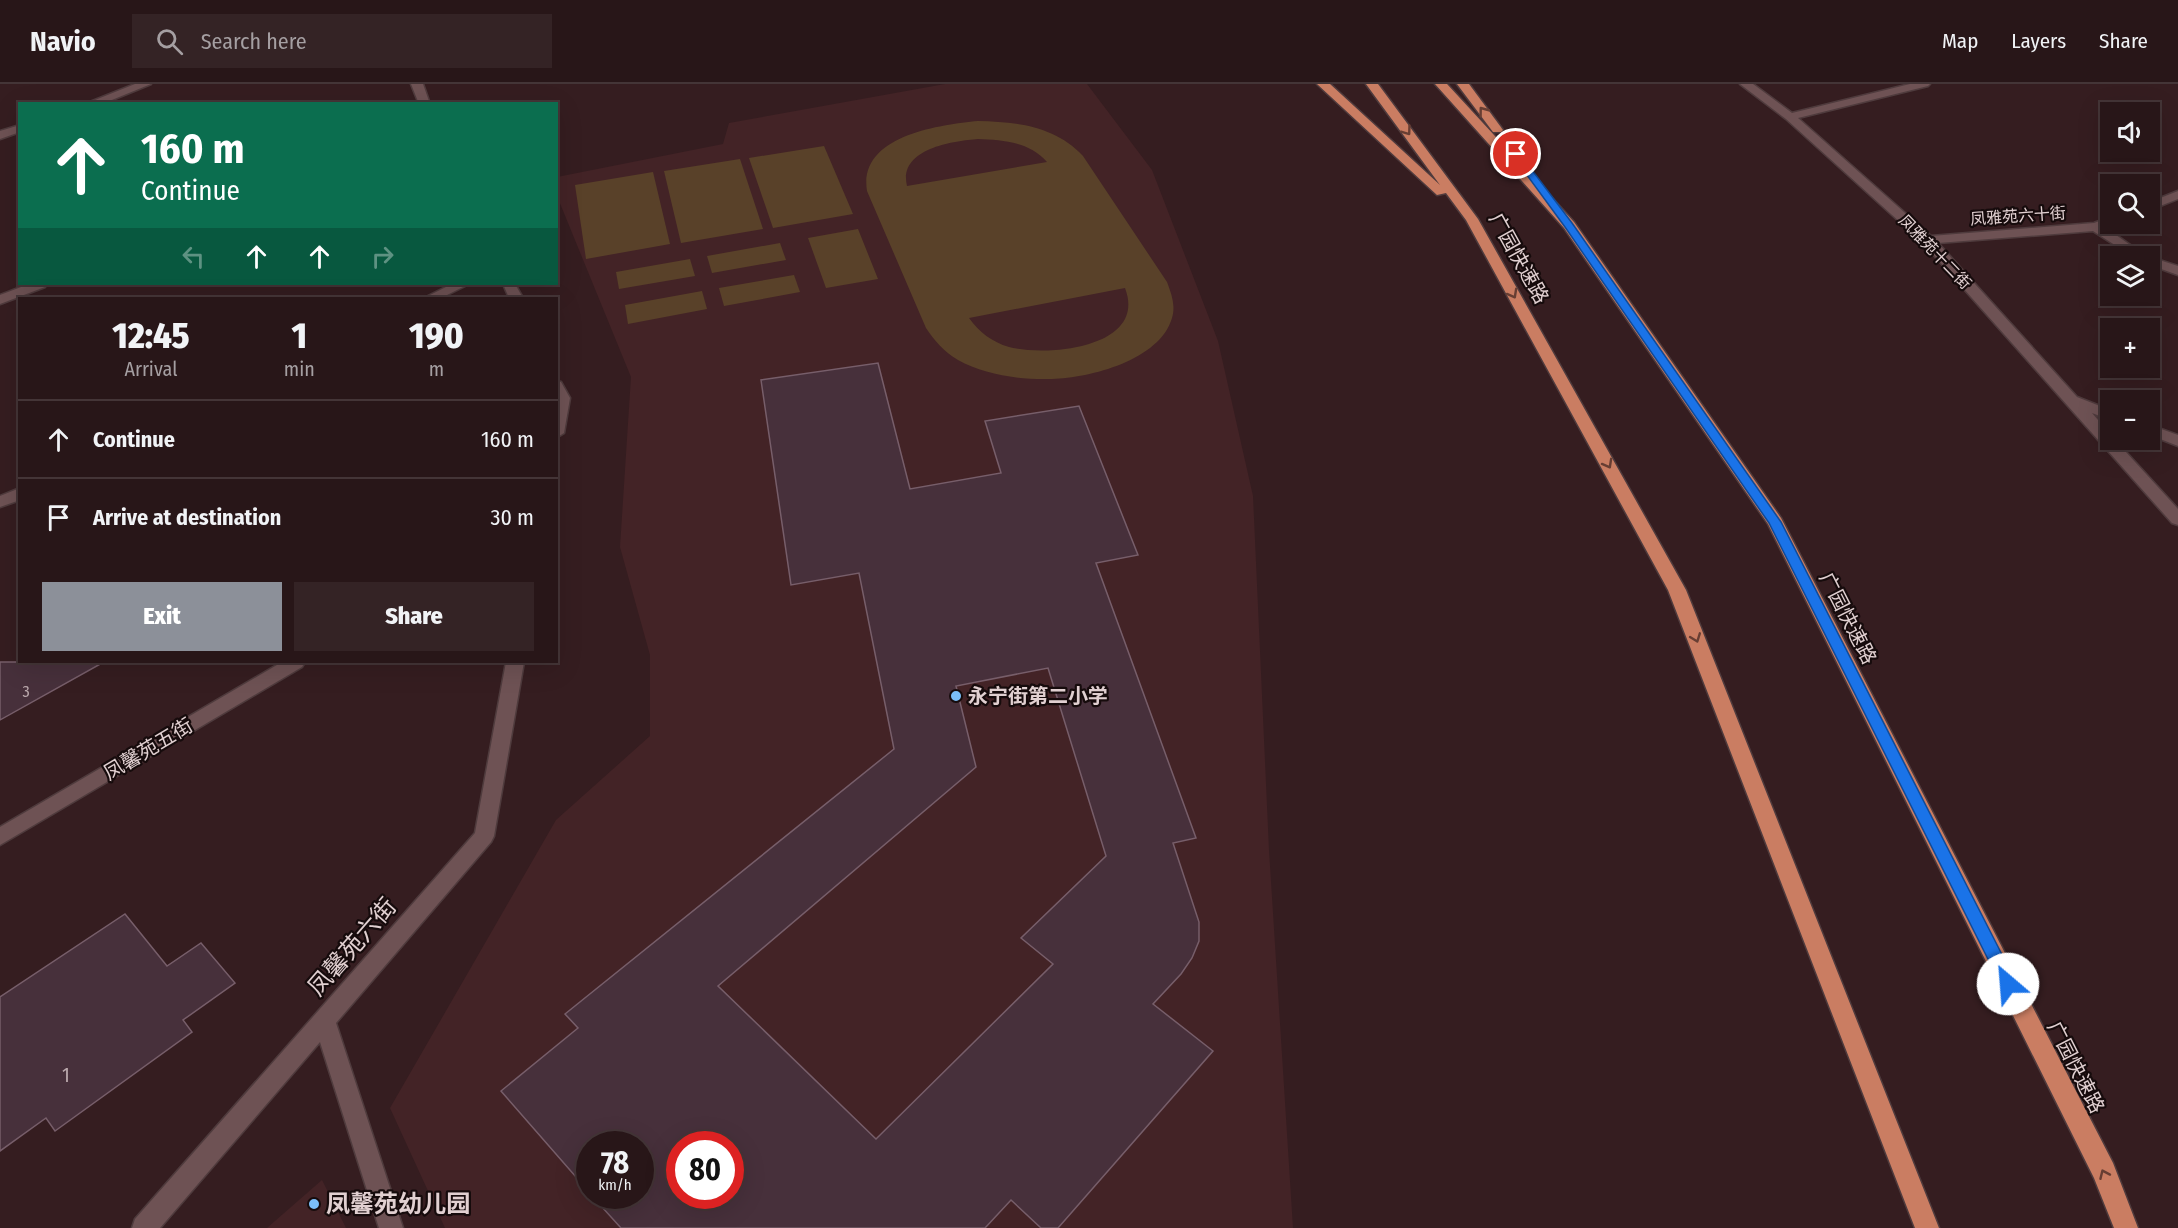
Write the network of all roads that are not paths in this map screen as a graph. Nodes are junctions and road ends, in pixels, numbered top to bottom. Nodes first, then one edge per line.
1 (145, 84) edge
2 (417, 84) edge
3 (1323, 84) edge
4 (1372, 84) edge
5 (1441, 84) edge
6 (1462, 84) edge
7 (1746, 84) edge
8 (1924, 84) edge
9 (96, 102) edge
10 (424, 102) edge
11 (1790, 117) junction
12 (18, 129) edge
13 (0, 135) edge
14 (2178, 195) edge
15 (2160, 202) edge
16 (1472, 219) junction
17 (1569, 225) junction
18 (2100, 225) edge
19 (2096, 227) junction
20 (1928, 240) junction
21 (2125, 246) edge
22 (2160, 265) edge
23 (2178, 271) edge
24 (38, 285) edge
25 (460, 285) edge
26 (433, 297) edge
27 (0, 300) edge
28 (558, 389) edge
29 (2068, 398) junction
30 (2100, 411) edge
31 (558, 423) edge
32 (2160, 434) edge
33 (2178, 441) edge
34 (18, 494) edge
35 (0, 502) edge
36 (2178, 519) edge
37 (294, 663) edge
38 (515, 663) edge
39 (0, 837) edge
40 (324, 1021) junction
41 (144, 1228) edge
42 (391, 1228) edge
43 (1927, 1228) edge
44 (2126, 1228) edge

1 - 9 lane
2 - 10 lane
3 - 16 highway
4 -> 16 highway, 广园快速路
5 - 17 highway, 广园快速路
17 -> 6 highway
7 - 11 lane, 凤雅苑十二街
8 - 11 lane
11 - 20 lane, 凤雅苑十二街
12 - 13 lane
14 - 15 lane
16 -> 43 highway, 广园快速路
44 -> 17 highway, 广园快速路
18 - 19 lane, 凤雅苑六十街
19 - 20 lane, 凤雅苑六十街
19 - 21 lane
20 - 29 lane, 凤雅苑十二街
22 - 23 lane
24 - 27 lane
25 - 26 lane
28 - 31 lane
29 - 30 lane, 凤雅苑十二街
29 - 36 lane, 凤雅苑十二街
32 - 33 lane
34 - 35 lane
37 - 39 lane, 凤馨苑五街
38 - 40 lane, 凤馨苑六街
40 - 41 lane, 凤馨苑六街
40 - 42 lane

